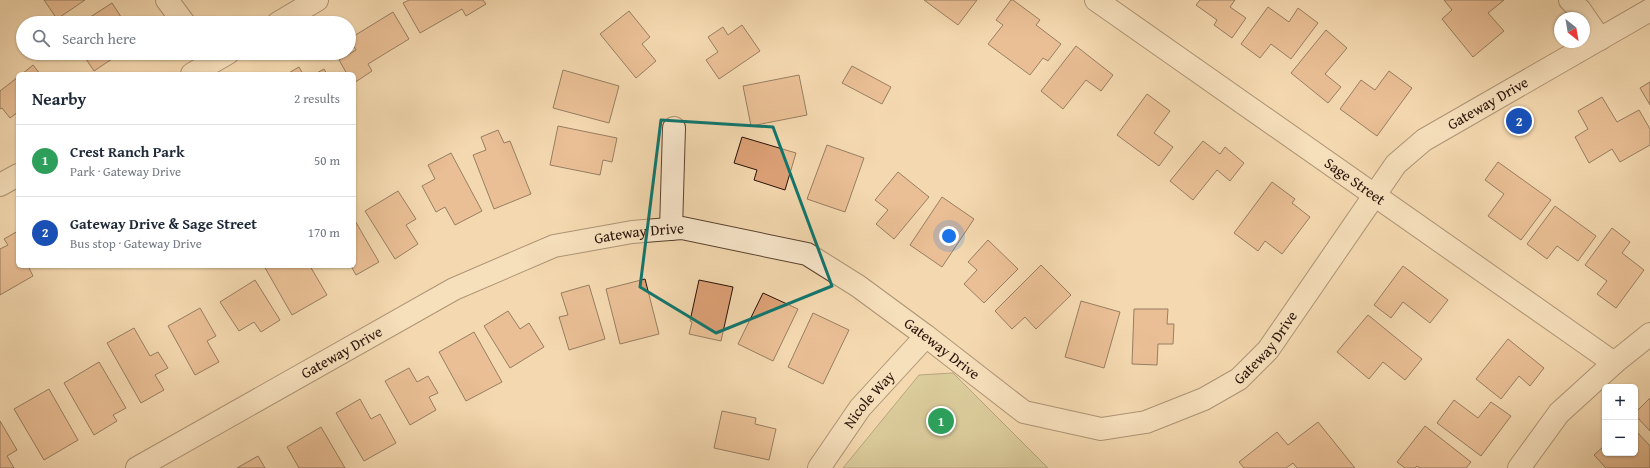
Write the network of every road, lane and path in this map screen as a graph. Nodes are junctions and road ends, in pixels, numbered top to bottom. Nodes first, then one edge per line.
1 (167, 0) edge
2 (317, 0) edge
3 (1096, 0) edge
4 (1570, 0) edge
5 (1650, 10) edge
6 (179, 16) edge
7 (290, 16) edge
8 (1600, 40) junction
9 (210, 60) edge
10 (195, 72) edge
11 (674, 128) dead end
12 (16, 176) edge
13 (0, 185) edge
14 (1375, 195) junction
15 (671, 229) junction
16 (1650, 334) edge
17 (926, 336) junction
18 (1614, 363) junction
19 (137, 468) edge
20 (818, 468) edge
21 (1519, 468) edge

1 - 6 street
2 - 7 street
3 - 14 street, Sage Street
4 - 8 street
5 - 8 street, Gateway Drive
8 - 14 street, Gateway Drive
9 - 10 street
11 - 15 street
12 - 13 street
14 - 17 street, Gateway Drive
14 - 18 street, Sage Street
15 - 17 street, Gateway Drive
15 - 19 street, Gateway Drive
16 - 18 street
17 - 20 street, Nicole Way
18 - 21 street

